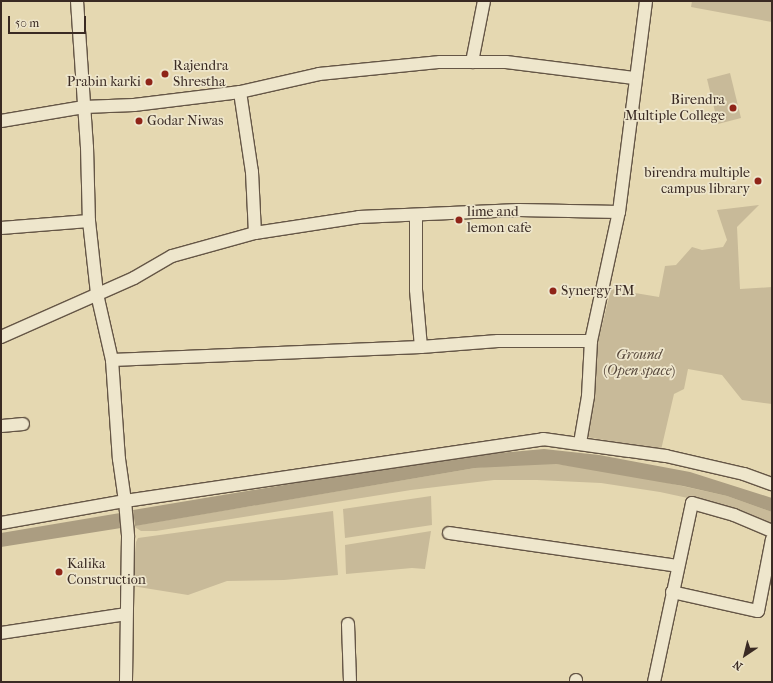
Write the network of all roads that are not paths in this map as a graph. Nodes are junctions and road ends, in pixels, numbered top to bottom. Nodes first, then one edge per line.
1 (77, 1) edge
2 (484, 1) edge
3 (646, 1) edge
4 (472, 62) junction
5 (634, 78) junction
6 (240, 92) junction
7 (84, 107) junction
8 (1, 121) edge
9 (619, 212) junction
10 (416, 216) junction
11 (89, 220) junction
12 (1, 228) edge
13 (255, 233) junction
14 (97, 294) junction
15 (1, 337) edge
16 (591, 341) junction
17 (421, 347) junction
18 (112, 360) junction
19 (24, 424) dead end
20 (1, 426) edge
21 (580, 443) junction
22 (772, 484) edge
23 (125, 504) junction
24 (1, 523) edge
25 (772, 531) edge
26 (449, 533) dead end
27 (772, 540) edge
28 (677, 566) junction
29 (672, 592) junction
30 (126, 614) junction
31 (348, 624) dead end
32 (1, 633) edge
33 (126, 682) edge
34 (350, 682) edge
35 (654, 682) edge

1 - 7 street
2 - 4 street
3 - 5 street
4 - 5 street
4 - 6 street
5 - 9 street
6 - 7 street
6 - 13 street
7 - 8 street
7 - 11 street
9 - 10 street
9 - 16 street
10 - 13 street
10 - 17 street
11 - 12 street
11 - 14 street
13 - 14 street
14 - 15 street
14 - 18 street
16 - 17 street
16 - 21 street
17 - 18 street
18 - 23 street
19 - 20 street
21 - 22 street
21 - 23 street
23 - 24 street
23 - 30 street
25 - 28 street
26 - 28 street
27 - 29 street
28 - 29 street
29 - 35 street
30 - 32 street
30 - 33 street
31 - 34 street

